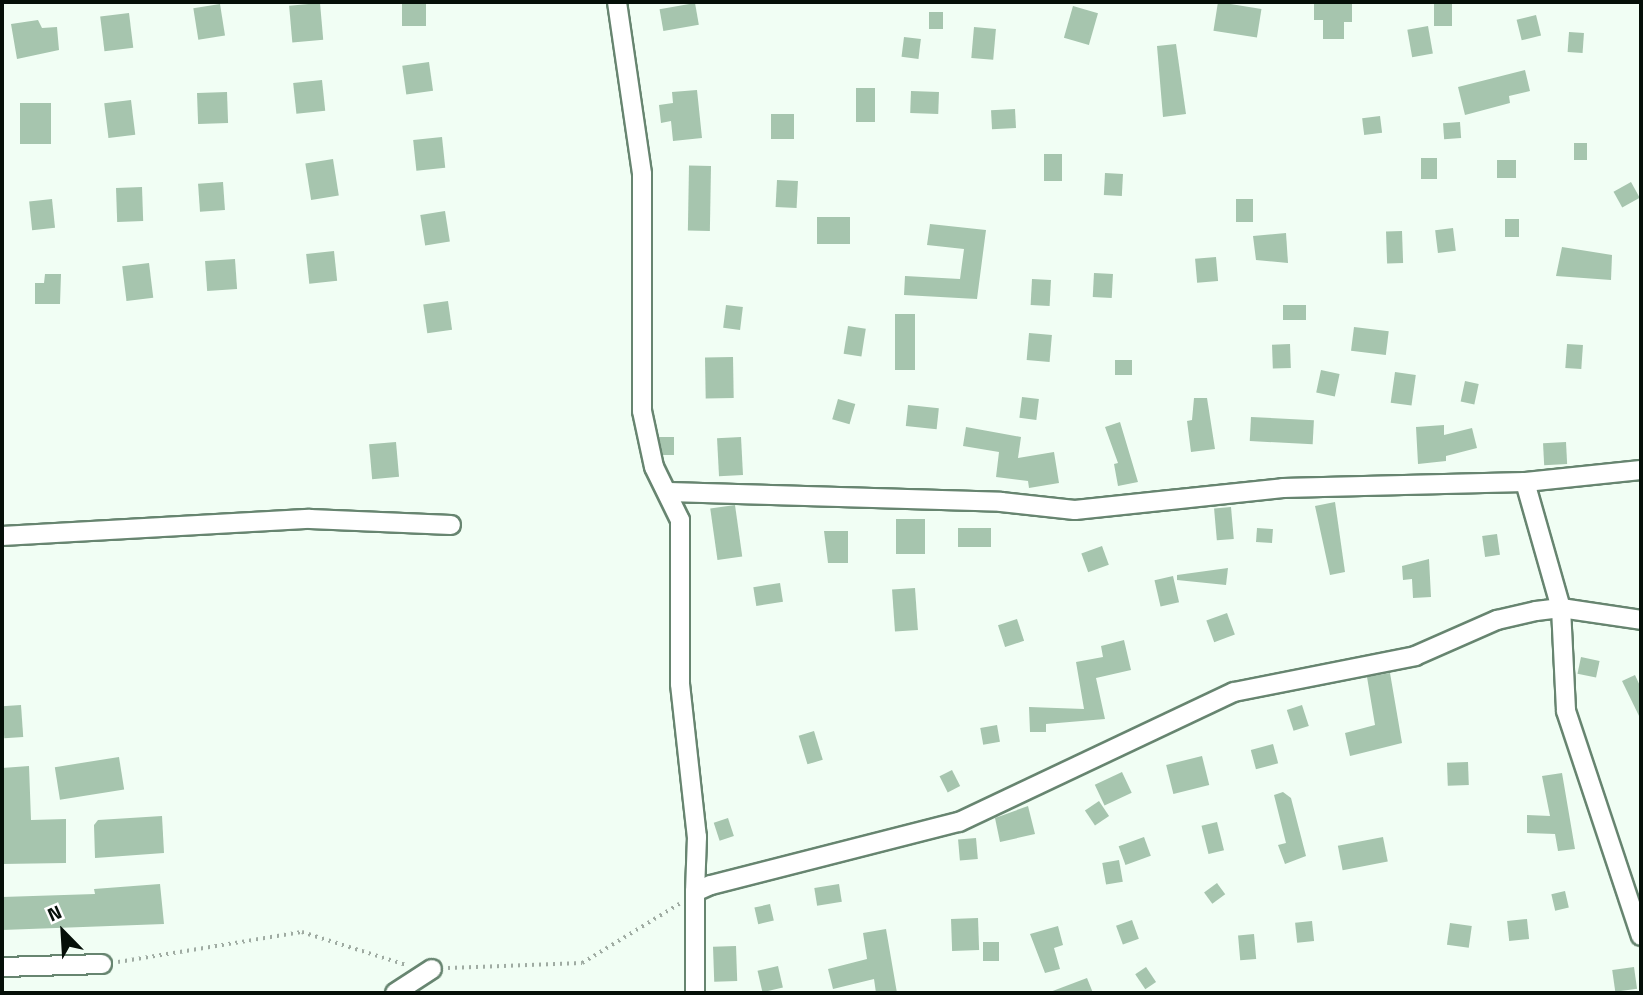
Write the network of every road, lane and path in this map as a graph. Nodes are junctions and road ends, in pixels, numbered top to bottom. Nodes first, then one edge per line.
1 (617, 2) edge
2 (1641, 470) edge
3 (1525, 482) junction
4 (669, 492) junction
5 (451, 525) dead end
6 (2, 537) edge
7 (1561, 608) junction
8 (1641, 620) edge
9 (695, 892) junction
10 (1641, 936) edge
11 (102, 964) joint
12 (2, 967) edge
13 (432, 969) junction
14 (395, 993) edge
15 (695, 993) edge

1 - 4 street
2 - 3 street
3 - 4 street
3 - 7 street
4 - 9 street
5 - 6 street
7 - 8 street
7 - 9 street
7 - 10 street
9 - 13 path
9 - 15 street
11 - 12 street
11 - 13 path
13 - 14 street

